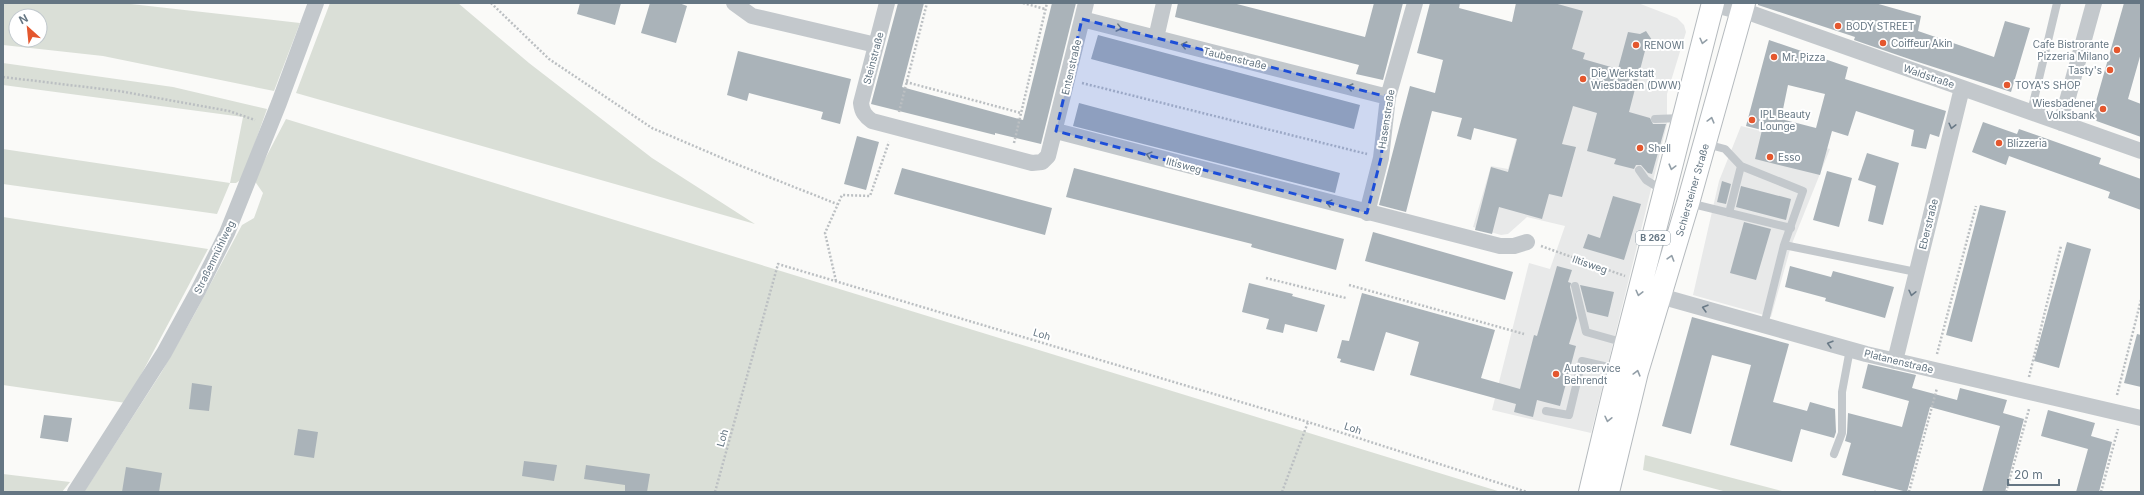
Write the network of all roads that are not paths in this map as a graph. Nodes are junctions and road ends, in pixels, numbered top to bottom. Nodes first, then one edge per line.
1 (316, 3) edge
2 (734, 3) edge
3 (888, 3) edge
4 (1086, 3) edge
5 (1164, 3) edge
6 (1415, 3) edge
7 (1714, 3) edge
8 (2057, 3) edge
9 (2094, 3) edge
10 (1743, 7) edge
11 (1082, 19) junction
12 (1156, 38) junction
13 (876, 45) junction
14 (1962, 88) junction
15 (1388, 97) junction
16 (2031, 112) junction
17 (1685, 118) junction
18 (1655, 119) dead end
19 (2061, 123) junction
20 (1056, 131) junction
21 (1705, 144) junction
22 (2141, 151) edge
23 (1741, 166) junction
24 (1639, 170) dead end
25 (1665, 192) junction
26 (1688, 203) junction
27 (1367, 213) junction
28 (1729, 213) junction
29 (1791, 228) junction
30 (1527, 242) dead end
31 (1784, 245) junction
32 (1916, 272) junction
33 (1575, 286) dead end
34 (1660, 296) junction
35 (1764, 325) junction
36 (1626, 343) junction
37 (1850, 349) junction
38 (1895, 361) junction
39 (1619, 370) junction
40 (1546, 411) dead end
41 (2141, 418) edge
42 (1834, 454) dead end
43 (75, 492) edge
44 (1590, 492) edge
45 (1608, 492) edge

1 - 43 street, Straßenmühlweg
2 - 13 street
3 - 13 street, Steinstraße
4 - 11 street, Entenstraße
5 - 12 street
6 - 15 street, Hasenstraße
7 - 10 street, Waldstraße
7 -> 17 main road, B 262
8 - 16 lane
9 - 19 street
10 - 14 street, Waldstraße
21 -> 10 main road, Schiersteiner Straße / B 262
11 -> 12 street, Taubenstraße
11 - 20 street, Entenstraße
15 -> 12 street, Taubenstraße
13 - 20 street, Steinstraße
14 - 16 street, Waldstraße
14 -> 32 street, Eberstraße
15 - 27 street, Hasenstraße
16 - 19 street, Waldstraße
17 - 18 lane
17 -> 25 main road, B 262
19 - 22 street, Waldstraße
27 -> 20 street, Iltisweg
21 - 23 lane
21 - 26 main road, Schiersteiner Straße / B 262
23 - 28 lane
23 - 29 lane
24 - 25 lane
25 -> 36 main road, B 262
26 - 28 lane
34 -> 26 main road, Schiersteiner Straße / B 262
27 - 30 street, Iltisweg
28 - 29 lane
29 - 31 lane
31 - 32 lane
31 - 35 lane
32 -> 38 street, Eberstraße
33 - 36 lane
35 -> 34 street, Platanenstraße
45 -> 34 main road, Schiersteiner Straße / B 262
37 -> 35 street, Platanenstraße
36 - 39 main road, B 262
37 - 38 street, Platanenstraße
37 - 42 lane
38 - 41 street, Platanenstraße
39 - 40 lane
39 -> 44 main road, B 262

